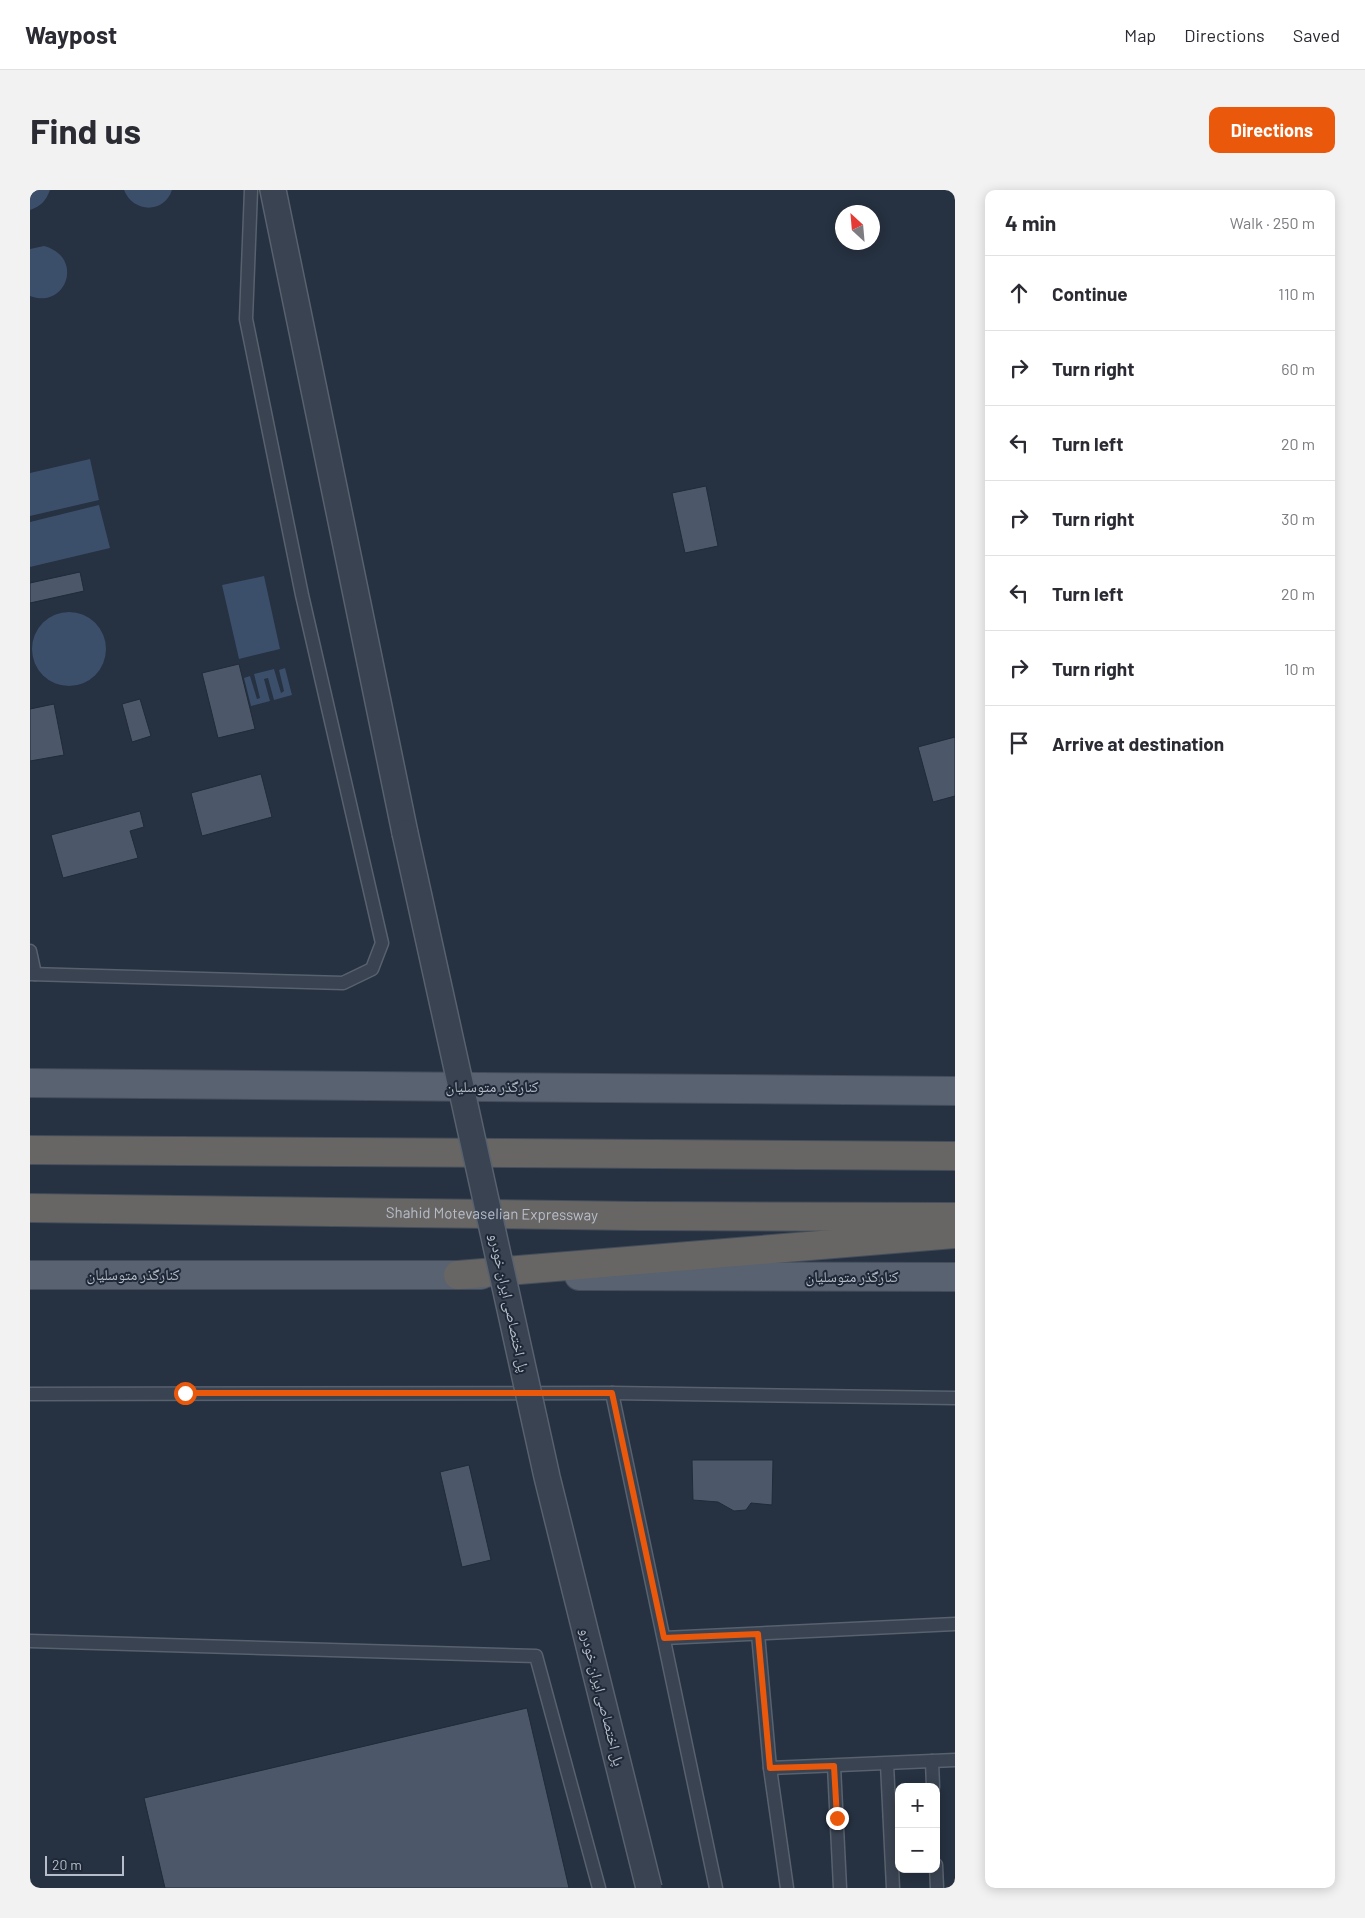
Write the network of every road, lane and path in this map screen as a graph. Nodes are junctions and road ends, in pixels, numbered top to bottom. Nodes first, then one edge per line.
1 (251, 190) edge
2 (273, 190) edge
3 (30, 951) edge
4 (32, 974) edge
5 (30, 1083) edge
6 (955, 1091) edge
7 (30, 1150) edge
8 (955, 1156) edge
9 (30, 1208) edge
10 (955, 1217) edge
11 (955, 1234) edge
12 (30, 1274) edge
13 (458, 1275) junction
14 (955, 1277) edge
15 (612, 1393) junction
16 (30, 1394) edge
17 (955, 1398) edge
18 (955, 1624) edge
19 (758, 1634) junction
20 (664, 1638) junction
21 (30, 1641) edge
22 (955, 1760) edge
23 (932, 1762) junction
24 (887, 1764) junction
25 (834, 1766) junction
26 (770, 1768) junction
27 (933, 1783) edge
28 (936, 1873) edge
29 (599, 1888) edge
30 (649, 1888) edge
31 (716, 1888) edge
32 (787, 1888) edge
33 (840, 1888) edge
34 (893, 1888) edge
35 (937, 1888) edge

1 - 4 lane
2 - 30 street, پل اختصاصی ایران خودرو, bridge
3 - 4 lane
5 - 6 main road, کنارگذر متوسلیان
7 - 8 highway
9 - 10 highway, Shahid Motevaselian Expressway
11 - 13 highway
12 - 13 main road, کنارگذر متوسلیان
13 - 14 main road, کنارگذر متوسلیان
15 - 16 lane
15 - 17 lane
15 - 20 lane
18 - 19 lane
19 - 20 lane
19 - 26 lane
20 - 31 lane
21 - 29 lane
22 - 23 lane
23 - 24 lane
23 - 27 lane
24 - 25 lane
24 - 34 lane
25 - 26 lane
25 - 33 lane
26 - 32 lane
28 - 35 lane

